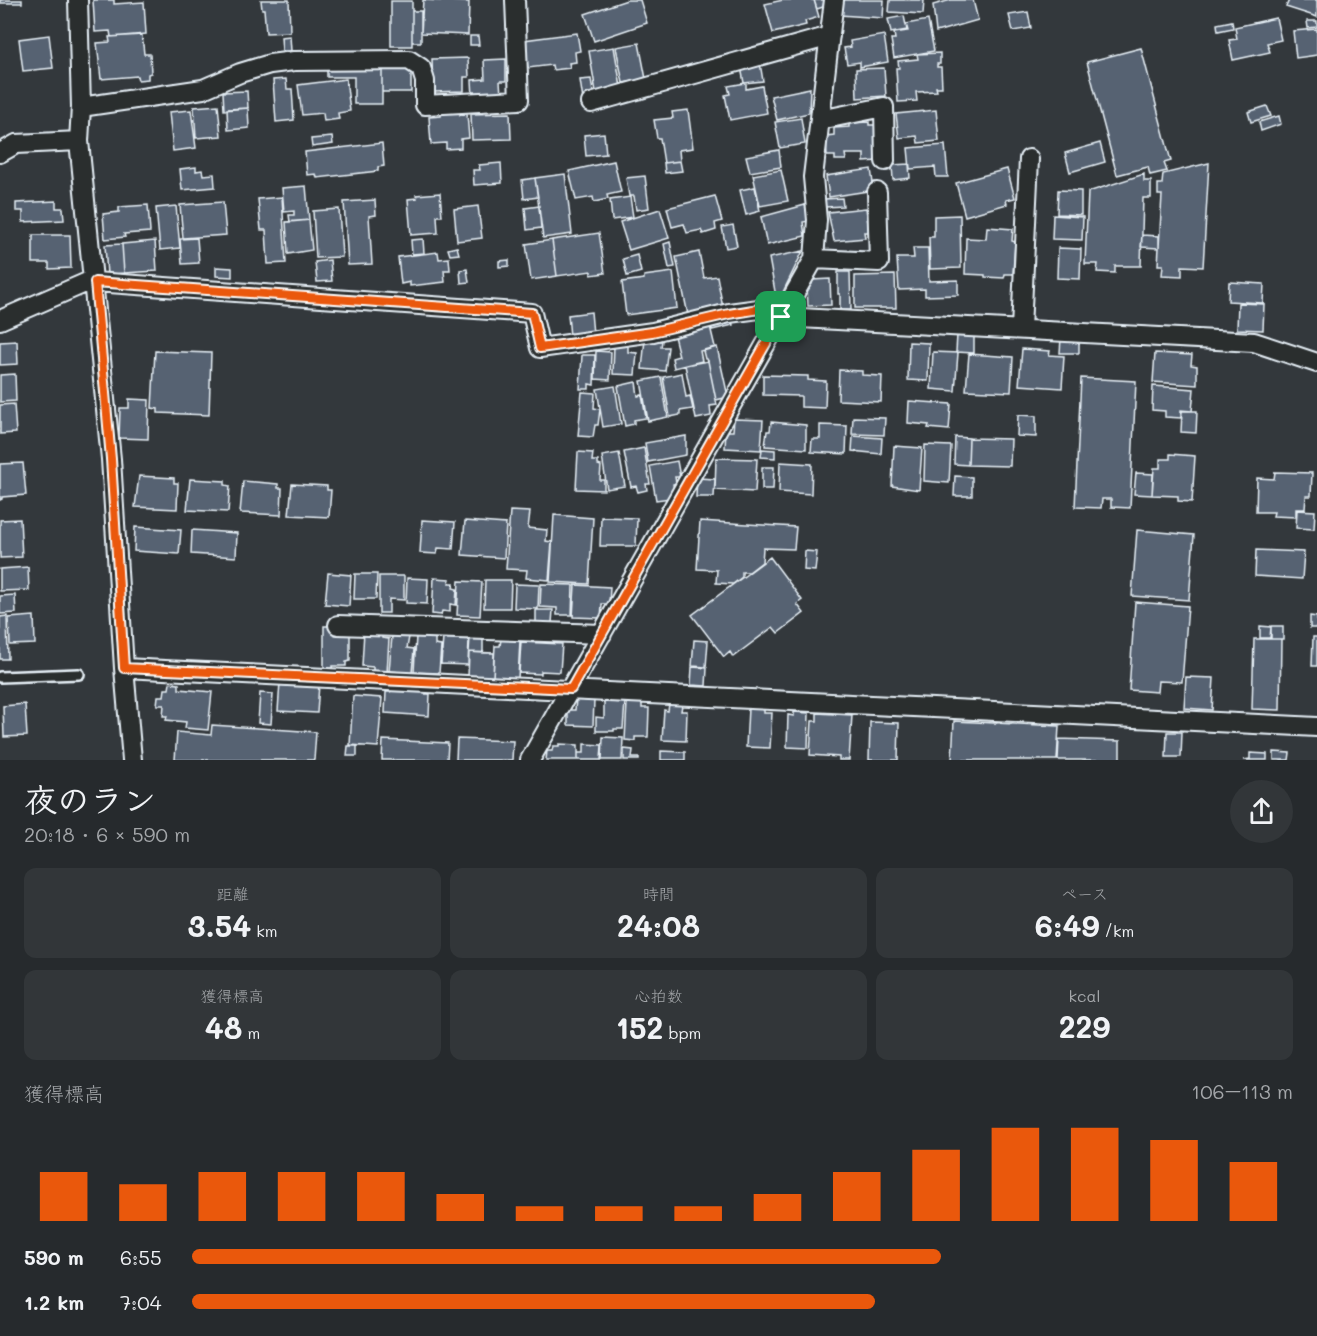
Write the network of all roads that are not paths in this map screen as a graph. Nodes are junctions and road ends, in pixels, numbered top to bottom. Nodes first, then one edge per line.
1 (78, 0) edge
2 (515, 0) edge
3 (834, 0) edge
4 (830, 36) junction
5 (591, 103) dead end
6 (81, 107) junction
7 (820, 120) junction
8 (79, 141) junction
9 (0, 153) edge
10 (1029, 159) dead end
11 (885, 161) dead end
12 (878, 192) dead end
13 (814, 259) junction
14 (93, 281) junction
15 (781, 317) junction
16 (0, 320) edge
17 (1021, 329) junction
18 (1317, 363) edge
19 (338, 625) dead end
20 (602, 634) junction
21 (124, 668) junction
22 (79, 674) dead end
23 (0, 677) edge
24 (571, 689) junction
25 (1317, 727) edge
26 (132, 760) edge
27 (530, 760) edge

1 - 6 street
2 - 6 street
3 - 4 street
4 - 5 street
4 - 7 street
6 - 8 street
7 - 11 street
7 - 13 street
8 - 9 street
8 - 14 street
10 - 17 street
12 - 13 street
13 - 15 street
14 - 15 street
14 - 16 street
14 - 21 street
15 - 17 street
15 - 20 street
17 - 18 street
19 - 20 street
20 - 24 street
21 - 24 street
21 - 26 street
22 - 23 lane
24 - 25 street
24 - 27 street

